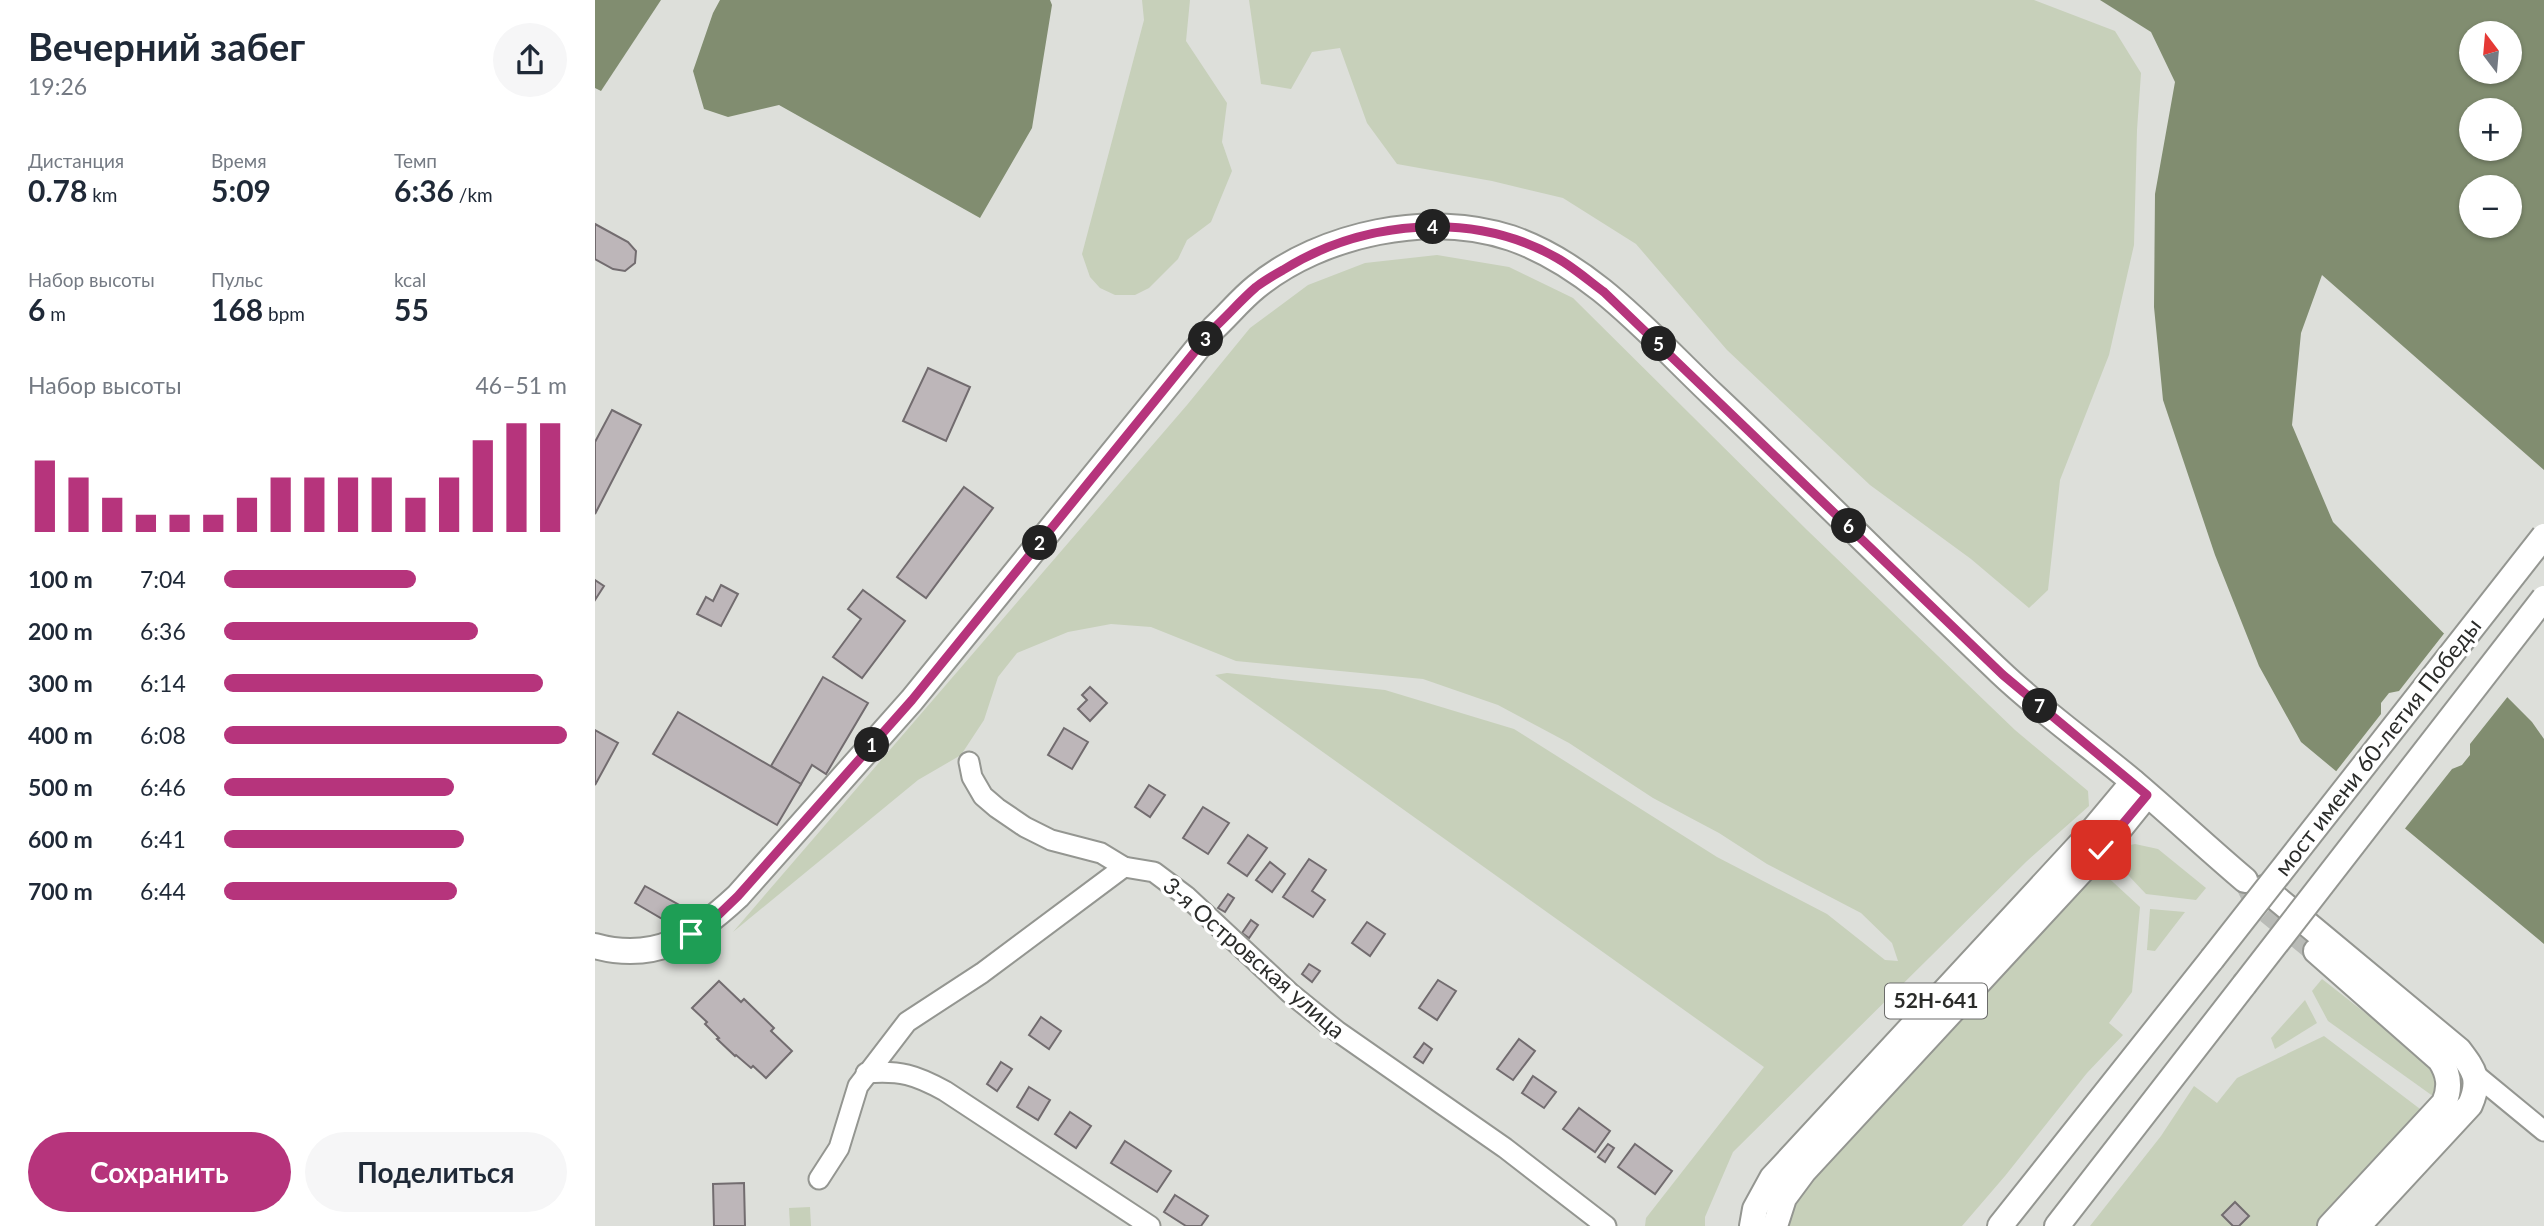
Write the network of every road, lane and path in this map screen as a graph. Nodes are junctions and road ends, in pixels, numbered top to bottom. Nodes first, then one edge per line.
1 (2544, 536) edge
2 (2544, 598) edge
3 (969, 762) dead end
4 (2140, 789) junction
5 (1124, 867) junction
6 (595, 946) edge
7 (2316, 951) tunnel mouth
8 (866, 1073) junction
9 (2476, 1075) junction
10 (2544, 1130) edge
11 (819, 1179) dead end
12 (1150, 1226) edge
13 (1606, 1226) edge
14 (1752, 1226) edge
15 (1775, 1226) edge
16 (2000, 1226) edge
17 (2057, 1226) edge
18 (2329, 1226) edge
19 (2358, 1226) edge

1 - 16 main road, мост имени 60-летия Победы, bridge
2 - 17 main road, мост имени 60-летия Победы, bridge
3 - 5 street, 3-я Островская улица
4 - 6 main road
4 - 9 main road
4 - 14 main road, 52Н-641
4 - 15 main road, 52Н-641
5 - 8 street
5 - 13 street, 3-я Островская улица
7 - 18 main road
8 - 11 street
8 - 12 street
9 - 10 street
9 - 19 main road

